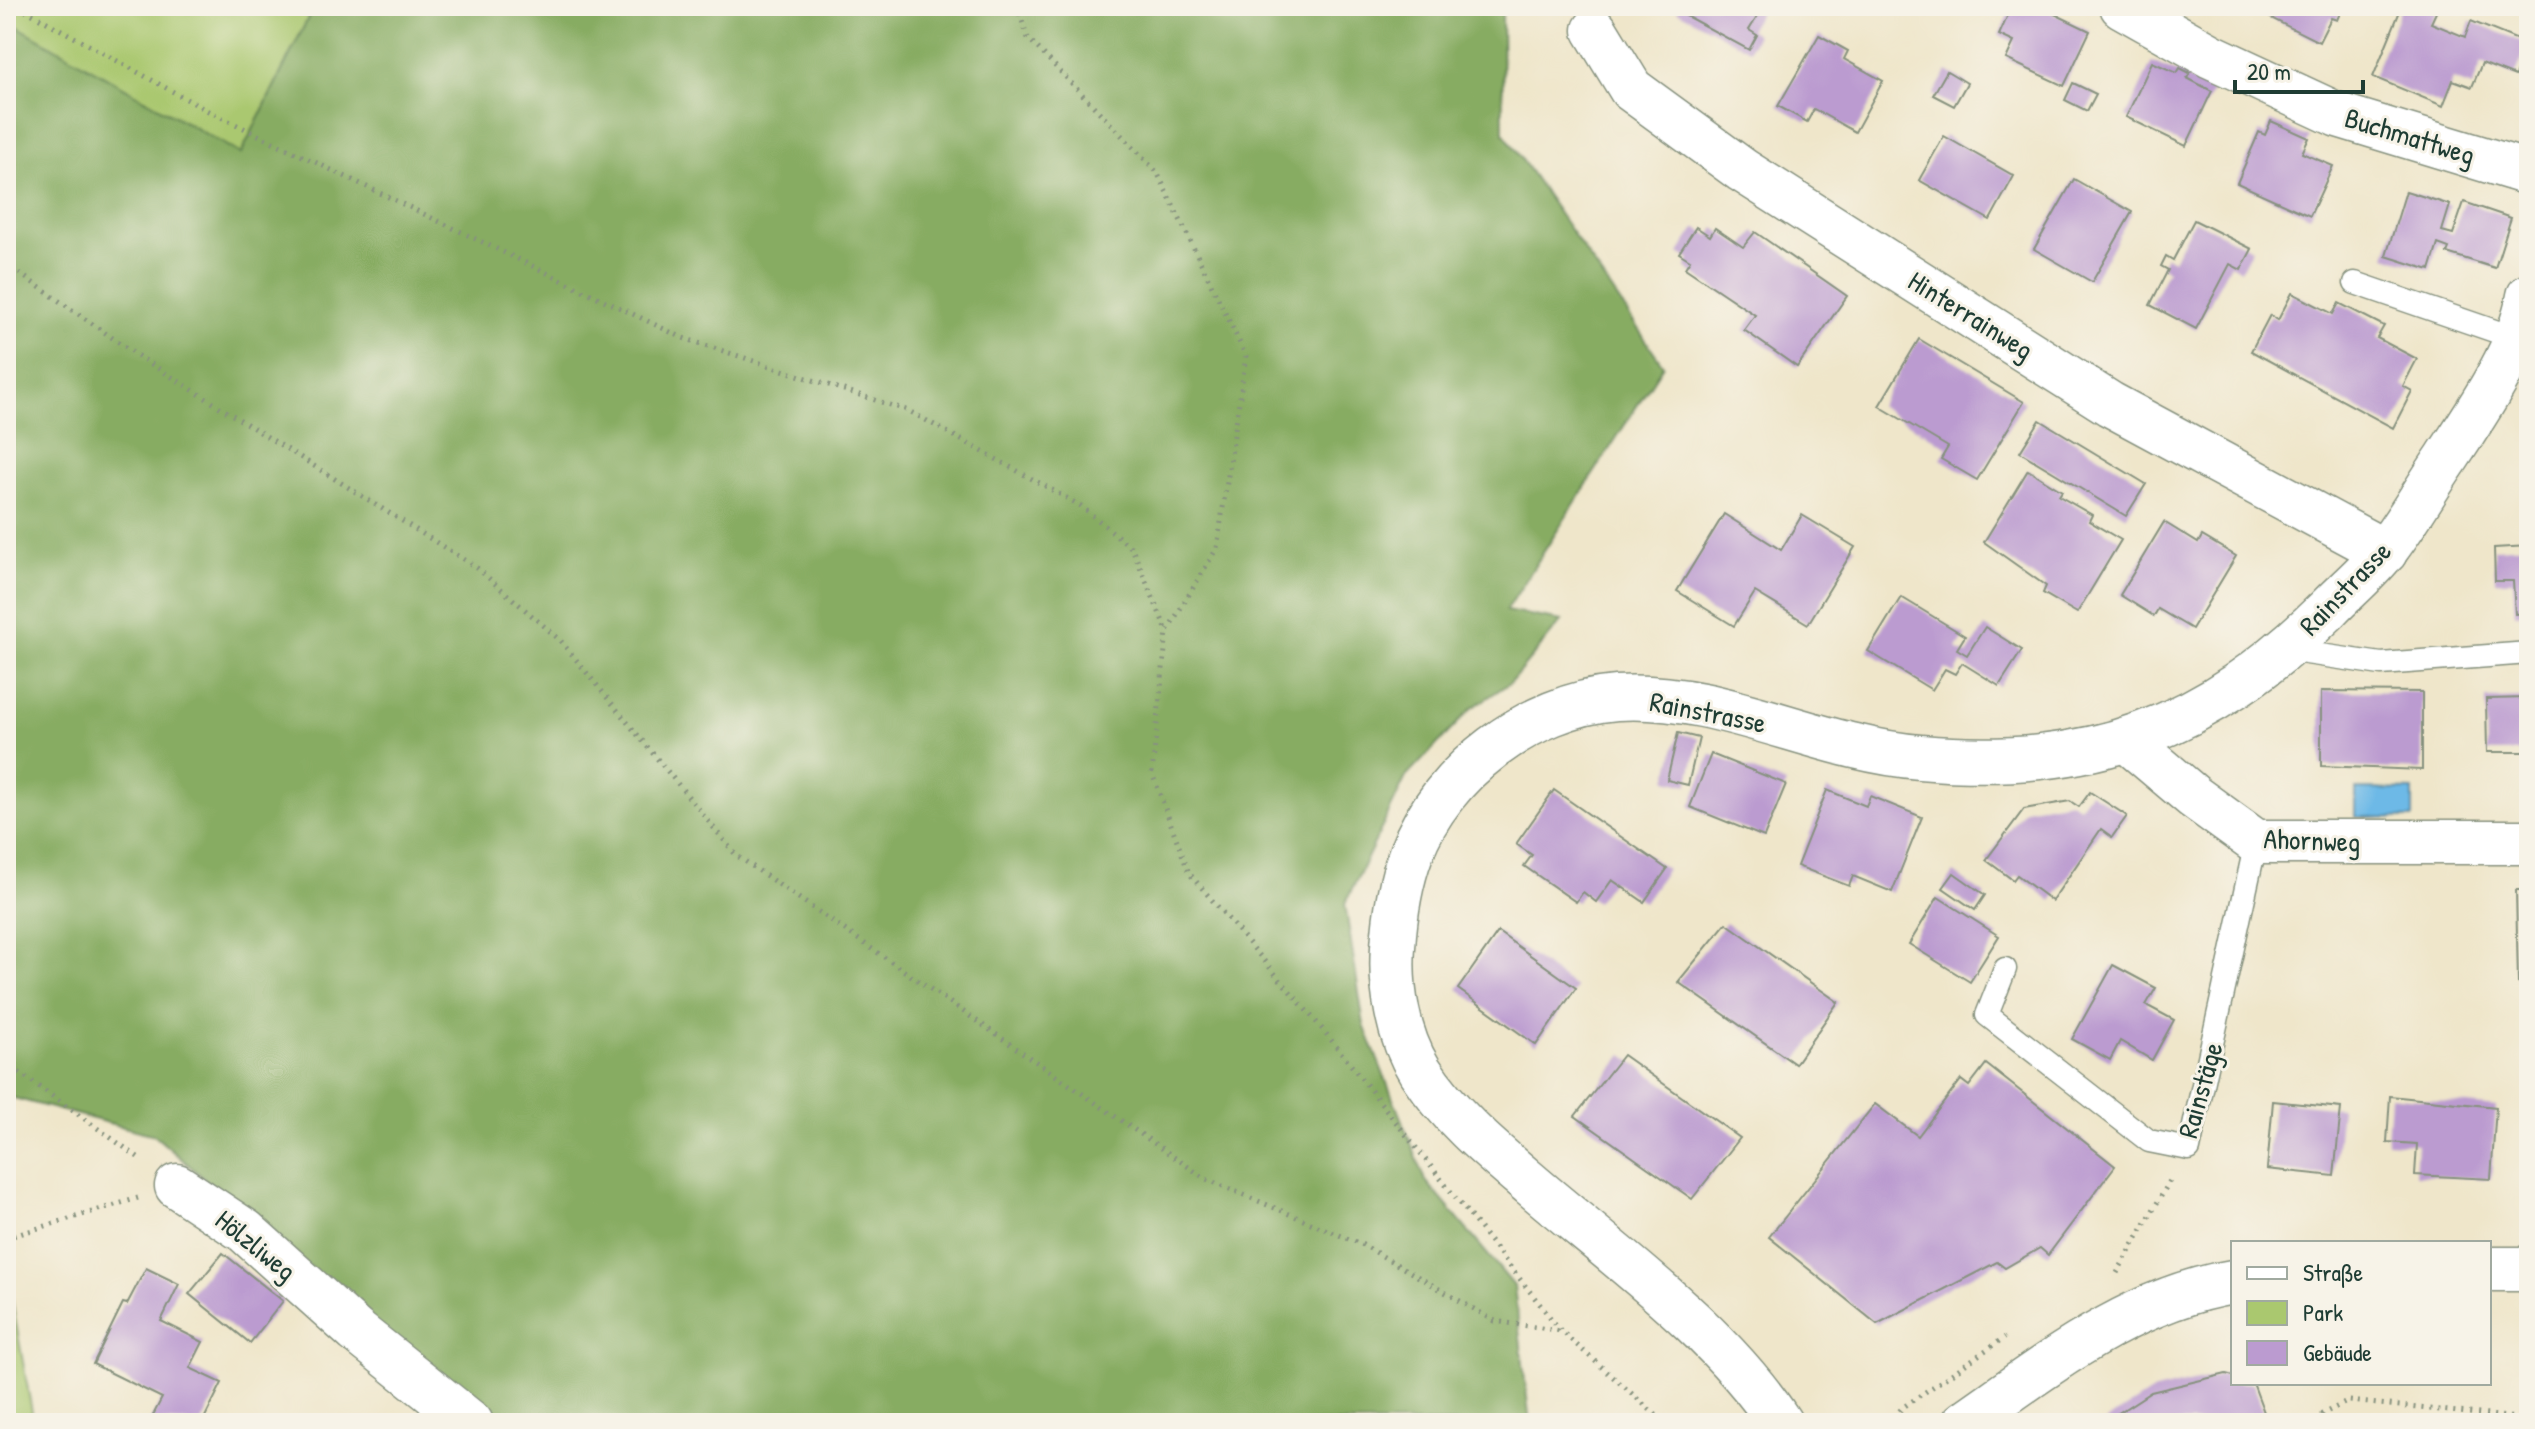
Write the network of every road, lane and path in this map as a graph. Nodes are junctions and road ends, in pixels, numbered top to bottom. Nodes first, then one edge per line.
1 (18, 6) edge
2 (1017, 6) edge
3 (2122, 6) edge
4 (1595, 30) dead end
5 (2529, 173) edge
6 (6, 264) edge
7 (2355, 283) dead end
8 (2529, 296) edge
9 (2514, 362) edge
10 (2385, 552) junction
11 (1167, 631) junction
12 (2286, 650) junction
13 (2529, 653) edge
14 (2129, 742) junction
15 (2256, 842) junction
16 (2529, 842) edge
17 (2005, 969) dead end
18 (6, 1063) edge
19 (2189, 1149) junction
20 (177, 1186) junction
21 (6, 1238) edge
22 (2491, 1269) edge
23 (2529, 1269) edge
24 (2113, 1280) dead end
25 (2231, 1282) edge
26 (1561, 1331) junction
27 (1766, 1417) edge
28 (2529, 1419) edge
29 (471, 1423) edge
30 (1665, 1423) edge
31 (1964, 1423) edge
32 (2320, 1423) edge

1 - 11 path
2 - 11 path
3 - 5 street, Buchmattweg
4 - 10 street, Hinterrainweg
6 - 26 path
7 - 9 lane
8 - 9 street, Rainstrasse
9 - 10 street, Rainstrasse
10 - 12 street, Rainstrasse
11 - 26 path
12 - 13 lane
12 - 14 street, Rainstrasse
14 - 15 street, Ahornweg
14 - 27 street, Rainstrasse
15 - 16 street, Ahornweg
15 - 19 lane, Rainstäge
17 - 19 lane, Rainstäge
18 - 20 path
19 - 24 path
20 - 21 path
20 - 29 street, Hölzliweg
22 - 23 street
25 - 31 street
26 - 30 path
28 - 32 path

